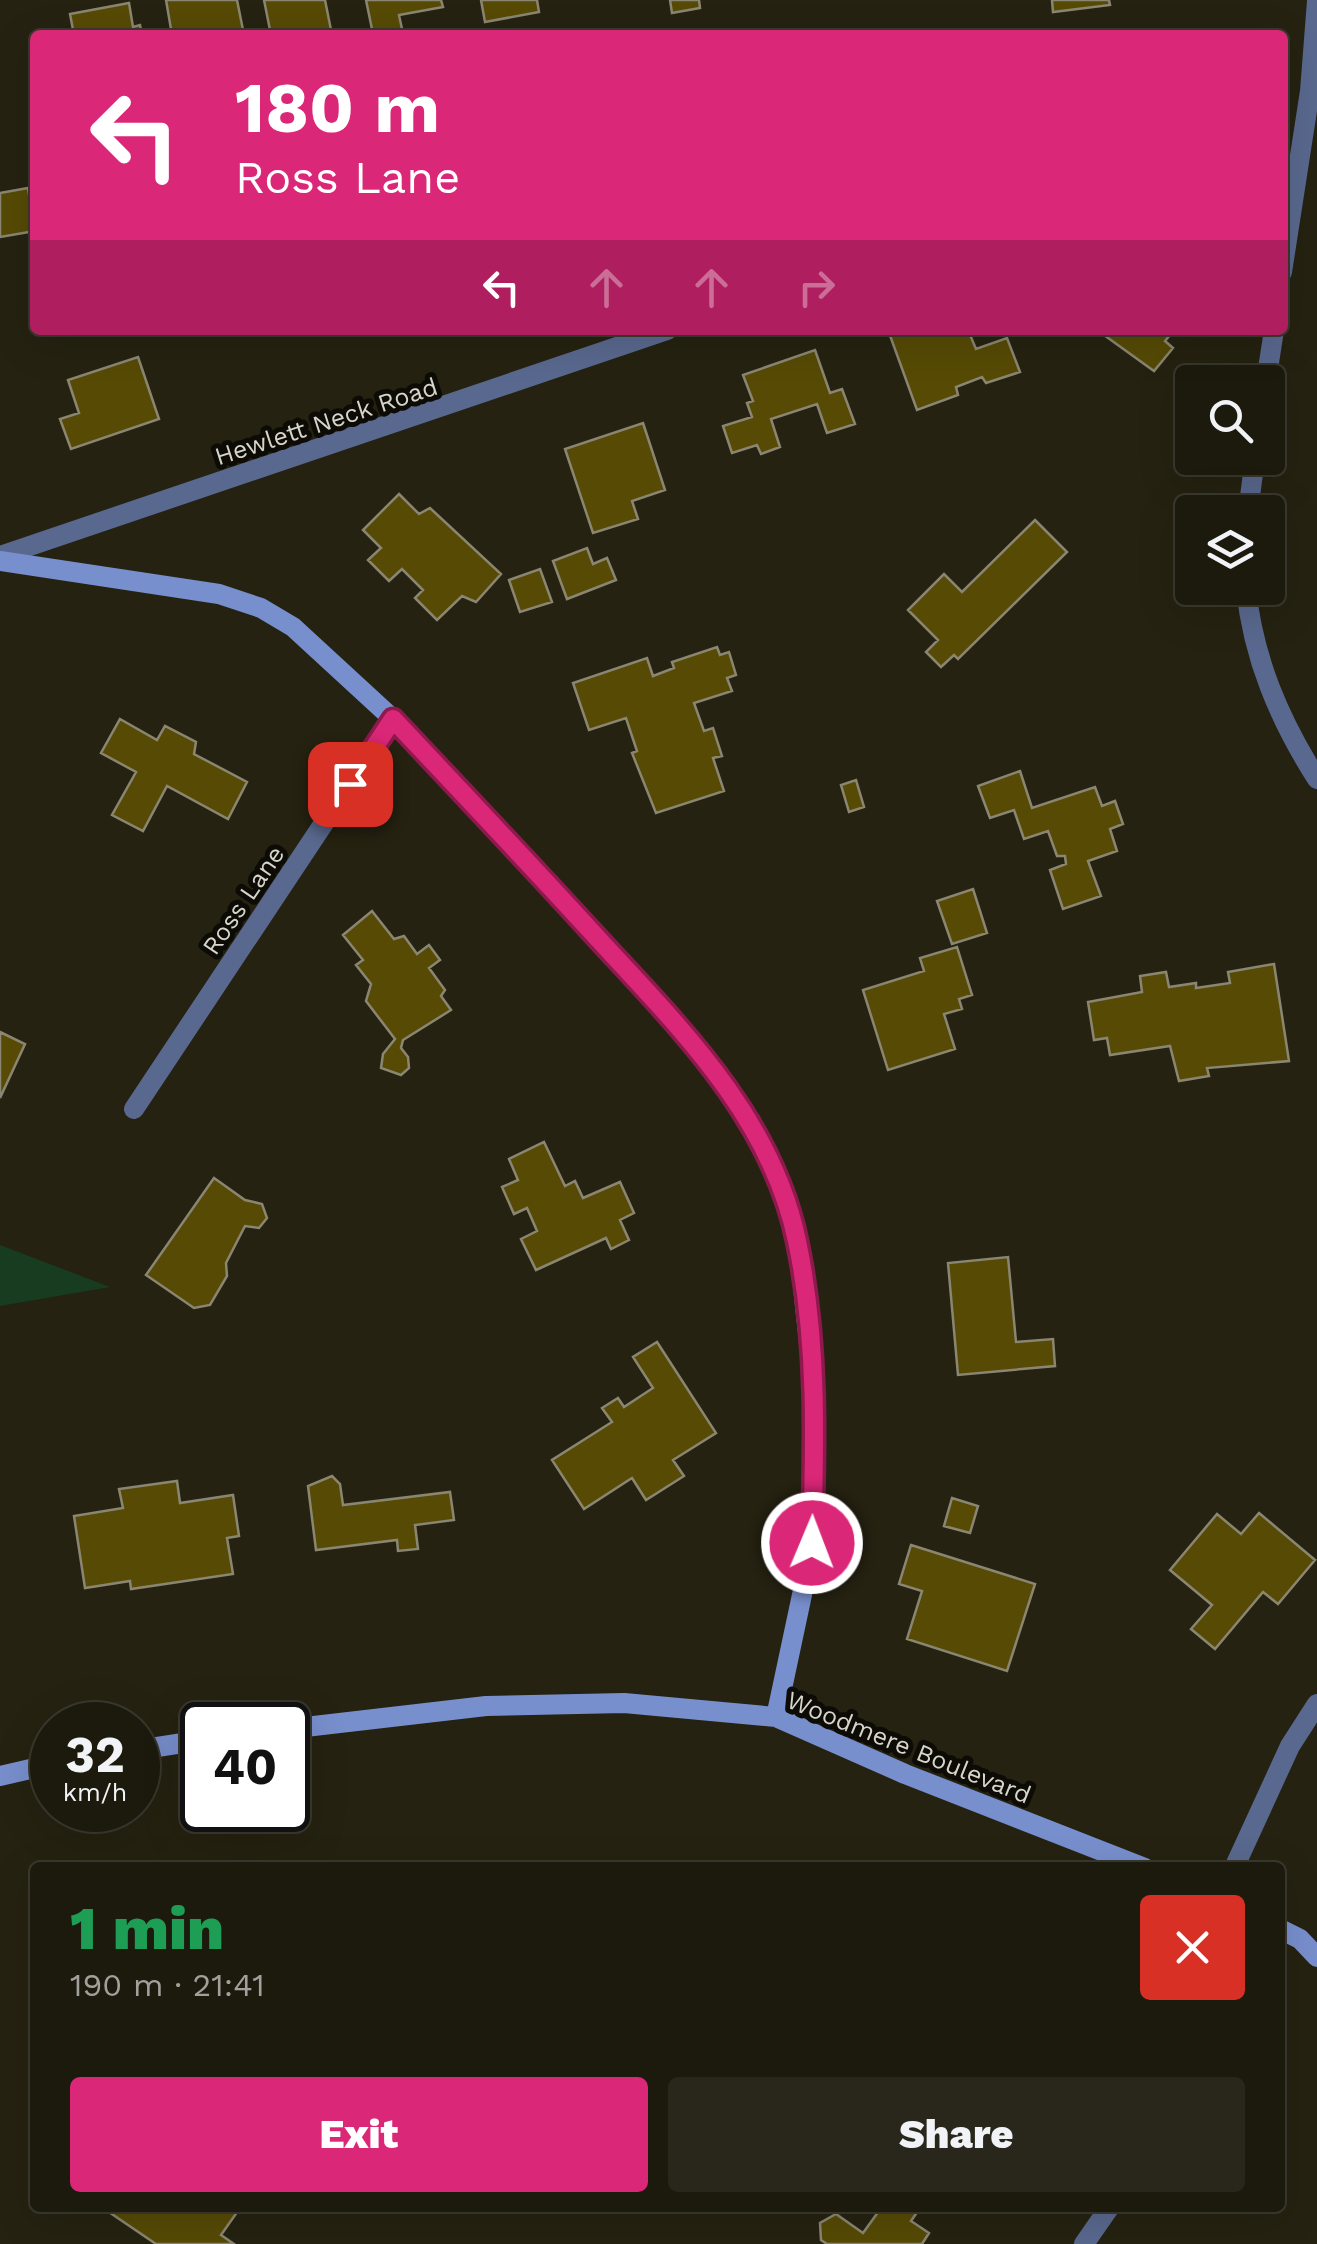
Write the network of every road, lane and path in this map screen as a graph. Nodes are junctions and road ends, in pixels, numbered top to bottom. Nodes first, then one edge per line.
1 (1317, 0) edge
2 (1311, 112) edge
3 (1288, 239) edge
4 (651, 335) edge
5 (1273, 335) edge
6 (1269, 365) edge
7 (0, 559) edge
8 (1248, 605) edge
9 (393, 719) junction
10 (1317, 779) edge
11 (134, 1109) dead end
12 (1317, 1704) edge
13 (776, 1717) junction
14 (310, 1727) edge
15 (30, 1769) edge
16 (0, 1776) edge
17 (1130, 1862) edge
18 (1237, 1862) edge
19 (1285, 1932) edge
20 (1317, 1957) edge
21 (1106, 2212) edge
22 (1084, 2244) edge

1 - 2 street
2 - 3 street
4 - 7 street, Hewlett Neck Road
5 - 6 street
7 - 9 street
8 - 10 street
9 - 11 street, Ross Lane
9 - 13 street
12 - 18 street
13 - 14 street, Woodmere Boulevard
13 - 17 street, Woodmere Boulevard
15 - 16 street
19 - 20 street
21 - 22 street

